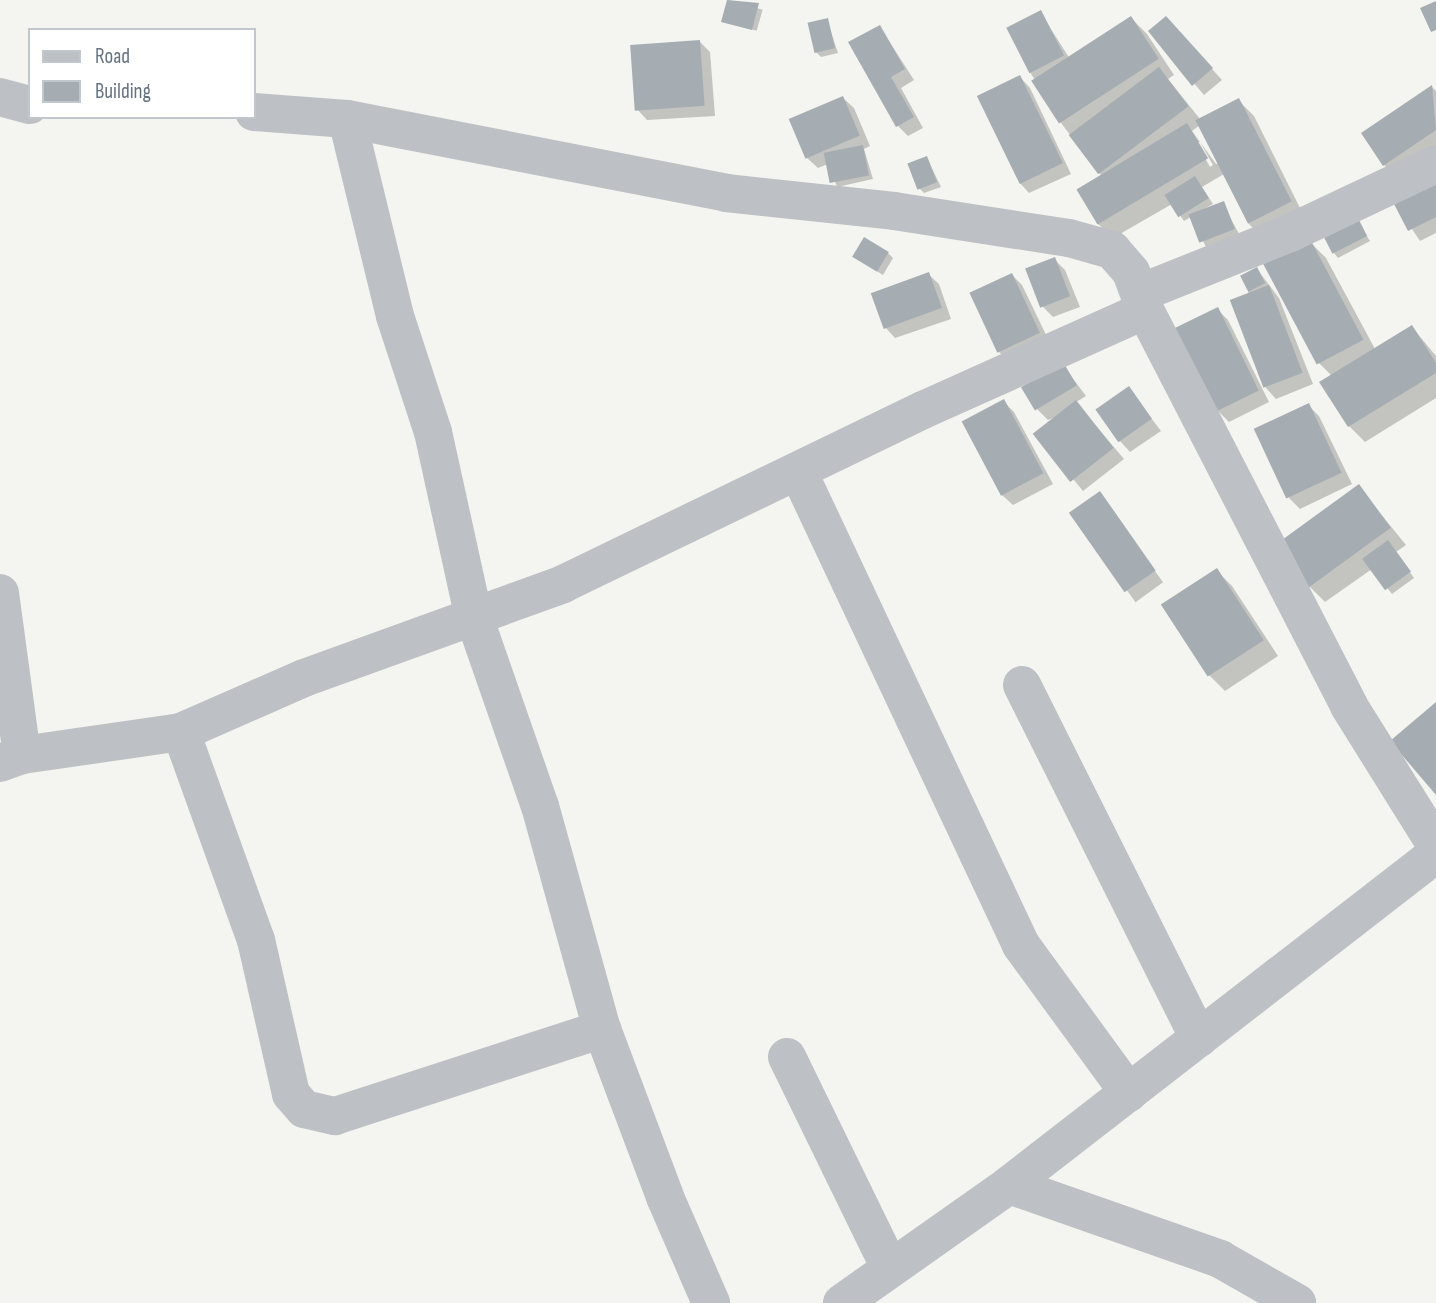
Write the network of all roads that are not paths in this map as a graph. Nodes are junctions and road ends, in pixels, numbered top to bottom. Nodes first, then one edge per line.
1 (0, 97) edge
2 (28, 104) edge
3 (256, 112) edge
4 (347, 119) junction
5 (1436, 164) edge
6 (1142, 302) junction
7 (798, 471) junction
8 (0, 593) edge
9 (473, 614) junction
10 (1022, 685) dead end
11 (181, 732) junction
12 (11, 759) edge
13 (1436, 845) edge
14 (1436, 854) edge
15 (603, 1029) junction
16 (1199, 1038) junction
17 (788, 1058) dead end
18 (1129, 1093) junction
19 (1009, 1185) junction
20 (890, 1268) junction
21 (711, 1303) edge
22 (842, 1303) edge
23 (1297, 1303) edge

1 - 2 street
3 - 4 street
4 - 6 street
4 - 9 street
5 - 6 street
6 - 7 street
6 - 13 street
7 - 9 street
7 - 18 street
8 - 12 street
9 - 11 street
9 - 15 street
10 - 16 street
11 - 12 street
11 - 15 street
14 - 16 street
15 - 21 street
16 - 18 street
17 - 20 street
18 - 19 street
19 - 20 street
19 - 23 street
20 - 22 street

